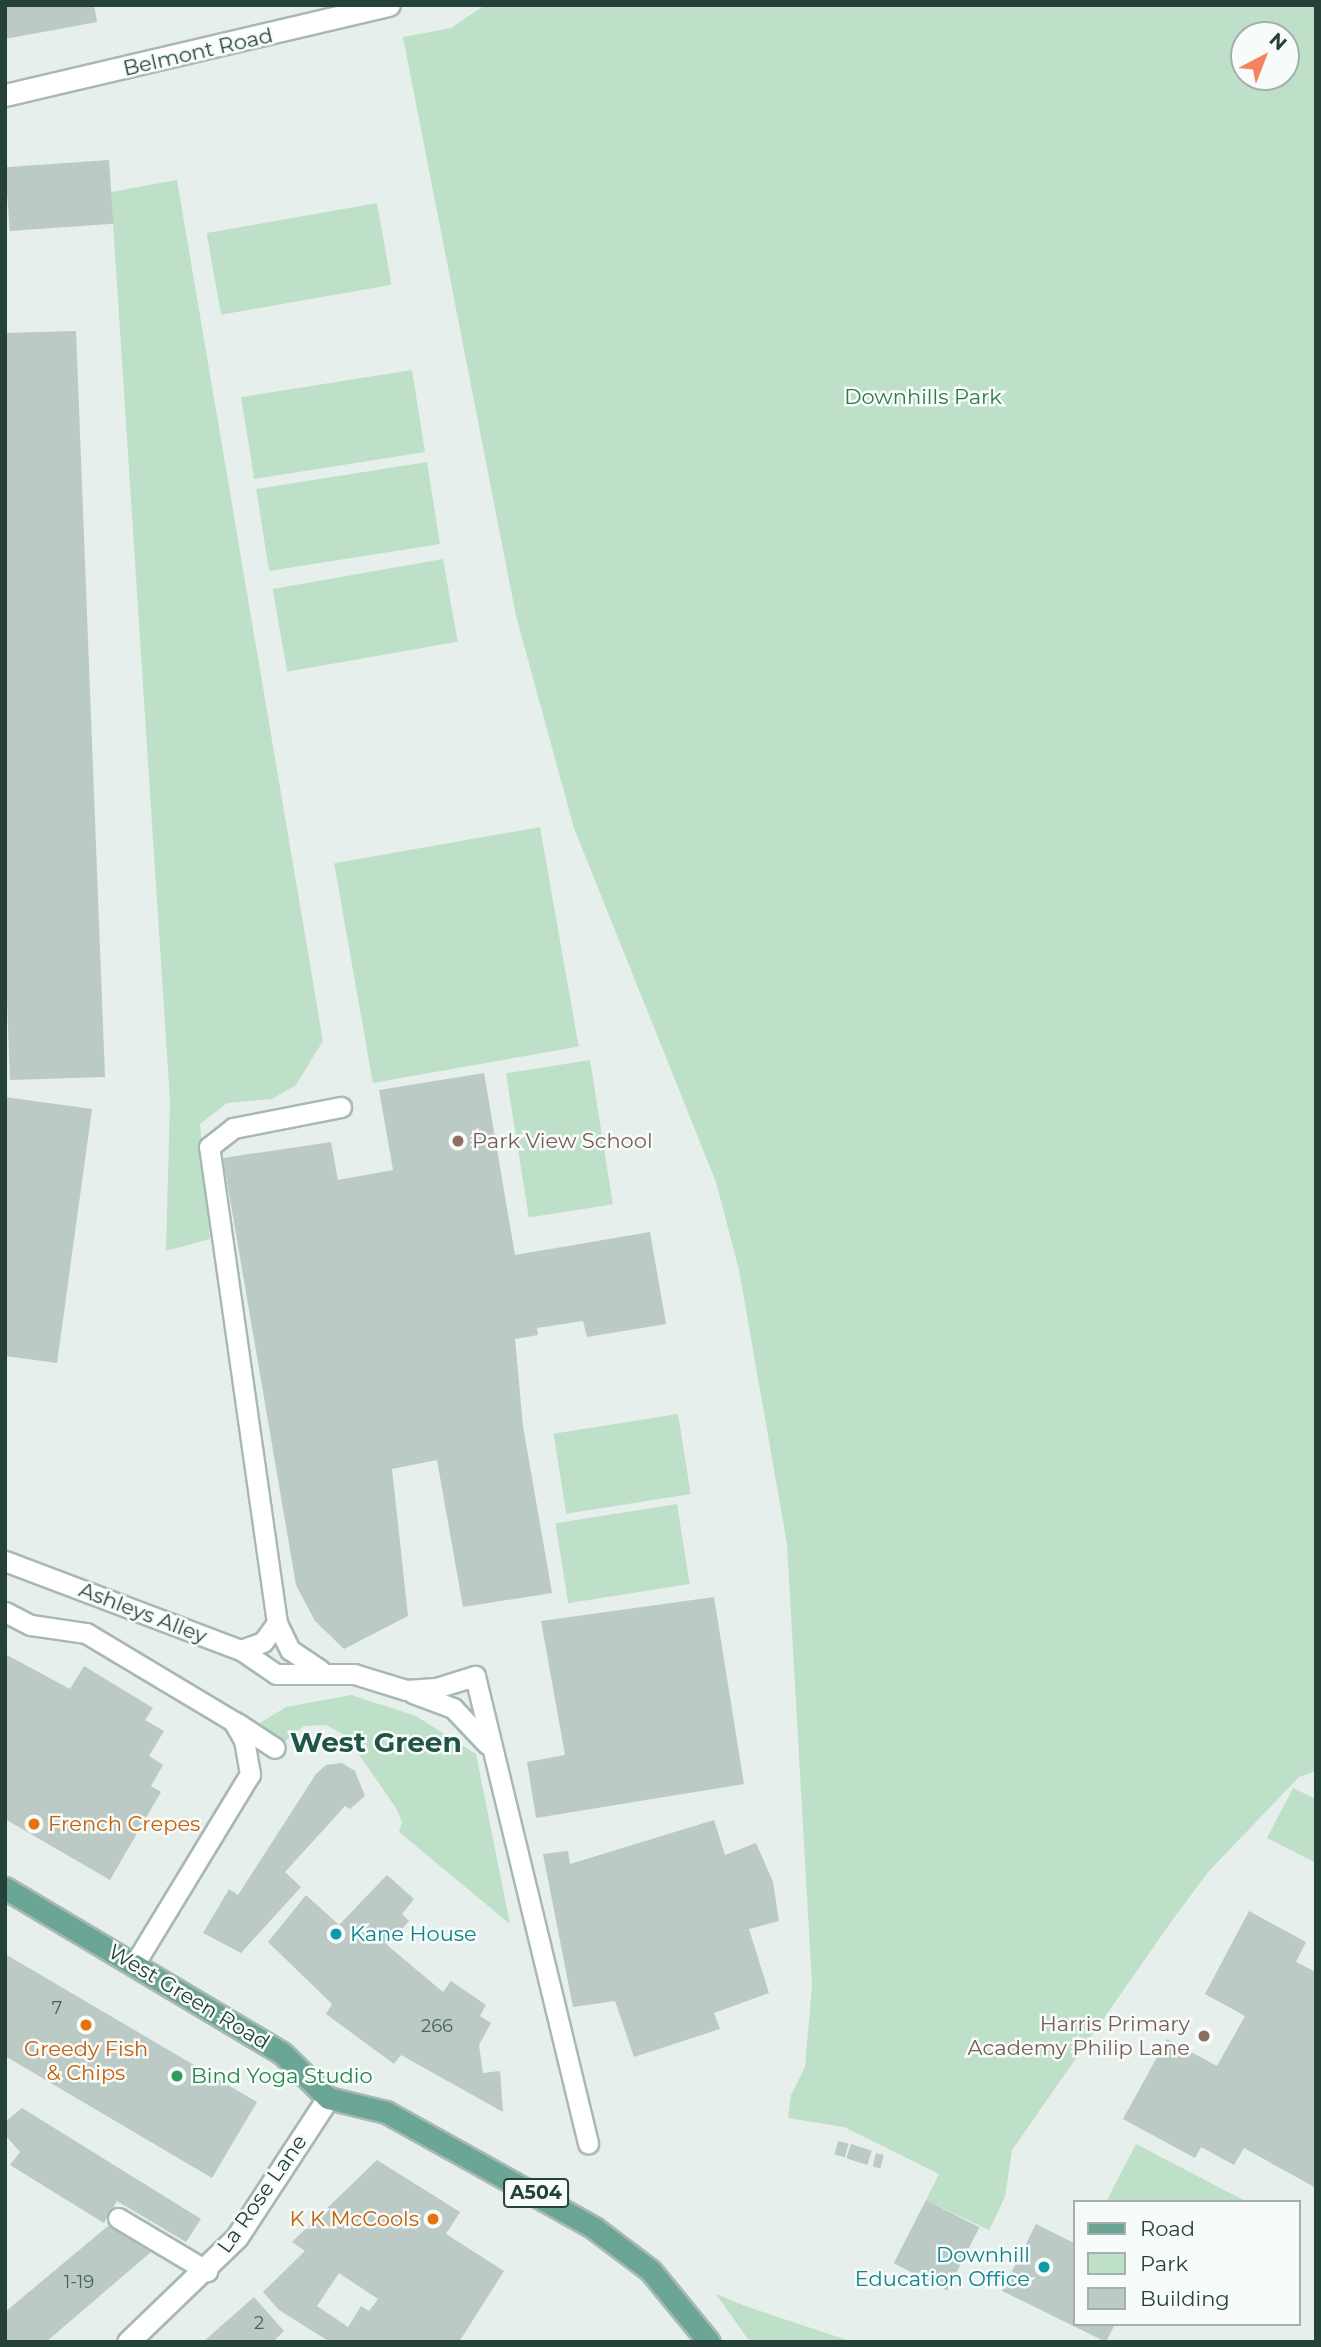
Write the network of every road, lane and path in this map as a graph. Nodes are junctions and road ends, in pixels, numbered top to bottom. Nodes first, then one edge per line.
1 (383, 8) edge
2 (5, 95) edge
3 (341, 1107) dead end
4 (5, 1561) edge
5 (5, 1612) edge
6 (277, 1623) junction
7 (241, 1650) junction
8 (320, 1670) junction
9 (406, 1690) junction
10 (233, 1721) junction
11 (275, 1748) dead end
12 (491, 1750) junction
13 (5, 1888) edge
14 (135, 1963) junction
15 (328, 2098) junction
16 (588, 2144) dead end
17 (118, 2218) dead end
18 (207, 2271) junction
19 (128, 2342) edge
20 (709, 2342) edge

1 - 2 main road, Belmont Road
3 - 6 lane
4 - 7 lane, Ashleys Alley
5 - 10 lane
6 - 7 lane
6 - 8 lane
7 - 8 lane, Ashleys Alley
8 - 9 lane
9 - 12 lane
9 - 12 lane
10 - 11 lane
10 - 14 lane
12 - 16 lane
13 - 14 main road, West Green Road
14 - 15 main road, West Green Road
15 - 18 main road, La Rose Lane
15 - 20 main road, A504
17 - 18 lane
18 - 19 main road, La Rose Lane

